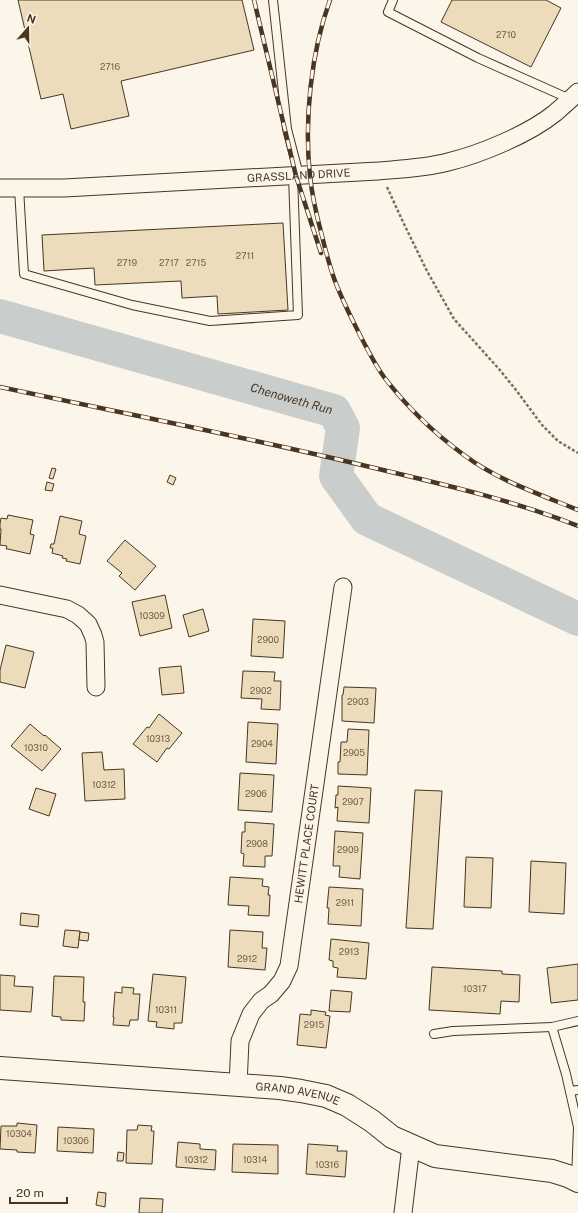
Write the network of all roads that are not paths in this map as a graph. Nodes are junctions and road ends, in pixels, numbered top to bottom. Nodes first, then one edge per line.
1 (273, 0) edge
2 (393, 0) edge
3 (574, 96) edge
4 (296, 176) junction
5 (0, 188) edge
6 (19, 188) junction
7 (343, 587) dead end
8 (0, 595) edge
9 (96, 687) dead end
10 (578, 1020) edge
11 (552, 1027) junction
12 (434, 1034) dead end
13 (0, 1068) edge
14 (238, 1085) junction
15 (574, 1091) edge
16 (411, 1146) junction
17 (577, 1180) edge
18 (403, 1213) edge

1 - 4 lane
2 - 3 lane
3 - 4 street, GRASSLAND DRIVE
4 - 6 street, GRASSLAND DRIVE
4 - 6 lane
5 - 6 street, GRASSLAND DRIVE
7 - 14 street, HEWITT PLACE COURT
8 - 9 street
10 - 11 lane
11 - 12 lane
11 - 15 lane
13 - 14 street, GRAND AVENUE
14 - 16 street, GRAND AVENUE
15 - 17 lane
16 - 17 street, GRAND AVENUE
16 - 18 street

